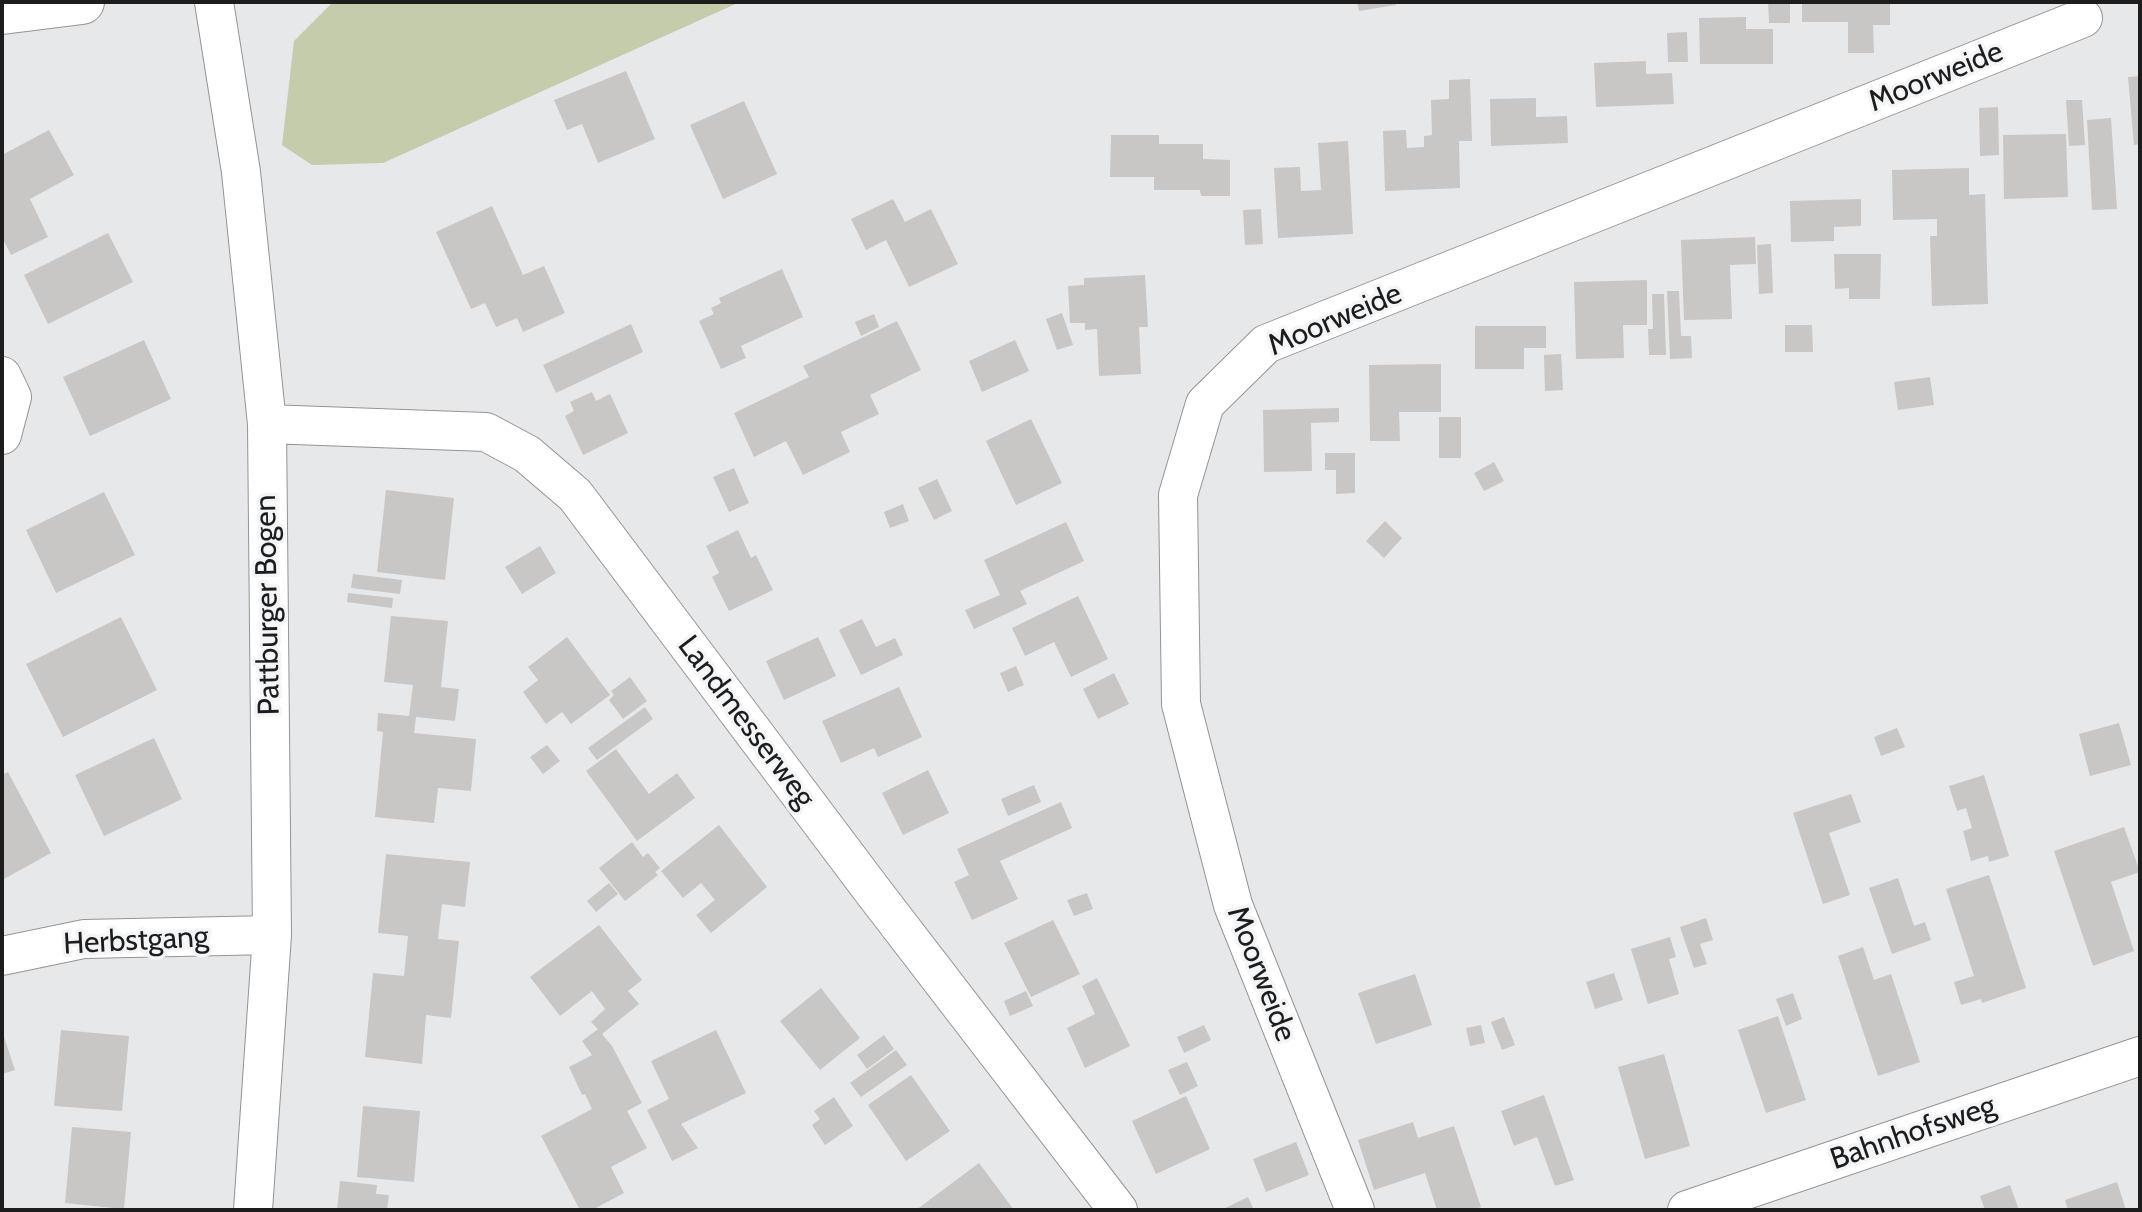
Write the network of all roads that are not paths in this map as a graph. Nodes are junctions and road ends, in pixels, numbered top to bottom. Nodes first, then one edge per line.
1 (82, 2) edge
2 (214, 2) edge
3 (2, 12) edge
4 (2083, 18) dead end
5 (2, 376) edge
6 (267, 424) junction
7 (2, 435) edge
8 (272, 935) junction
9 (2, 956) edge
10 (2140, 1056) edge
11 (253, 1210) edge
12 (1118, 1210) edge
13 (1355, 1210) edge
14 (1687, 1210) edge

1 - 3 street
2 - 6 street, Pattburger Bogen
4 - 13 street, Moorweide
5 - 7 street
6 - 8 street, Pattburger Bogen
6 - 12 street, Landmesserweg
8 - 9 street, Herbstgang
8 - 11 street, Pattburger Bogen
10 - 14 street, Bahnhofsweg

